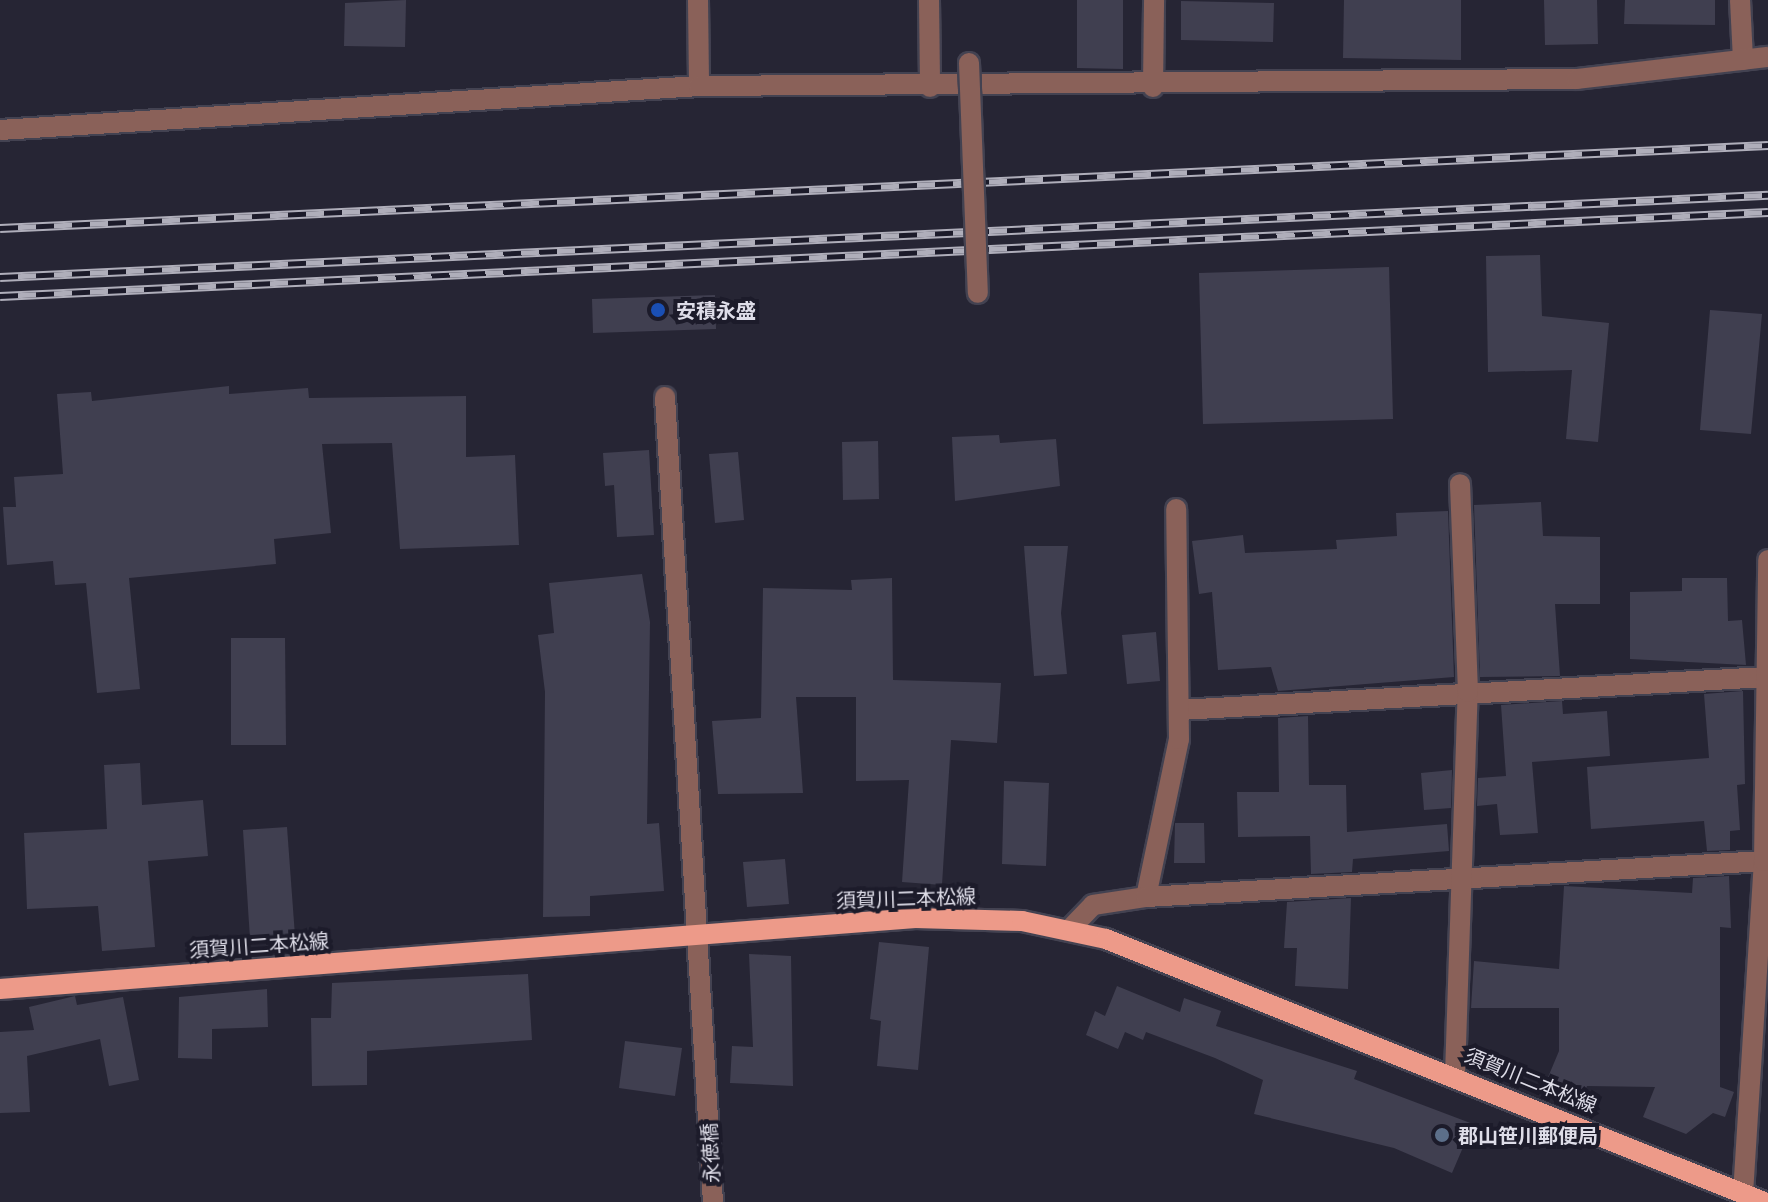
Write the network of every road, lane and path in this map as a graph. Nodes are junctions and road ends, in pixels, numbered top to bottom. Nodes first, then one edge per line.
1 (698, 0) edge
2 (929, 0) edge
3 (1154, 0) edge
4 (1740, 0) edge
5 (1768, 57) edge
6 (1743, 60) junction
7 (969, 63) dead end
8 (699, 86) junction
9 (930, 87) junction
10 (1153, 87) junction
11 (0, 130) edge
12 (978, 293) dead end
13 (665, 397) dead end
14 (1460, 484) dead end
15 (1176, 509) dead end
16 (1768, 560) edge
17 (1766, 677) junction
18 (1468, 692) junction
19 (1180, 710) junction
20 (1764, 861) junction
21 (1460, 879) junction
22 (1146, 897) junction
23 (1070, 929) junction
24 (702, 936) junction
25 (0, 989) edge
26 (1455, 1075) junction
27 (1743, 1194) junction
28 (713, 1202) edge
29 (1764, 1202) edge

1 - 8 street
2 - 9 street
3 - 10 street
4 - 6 street
5 - 6 street
6 - 10 street
7 - 12 street, bridge
8 - 9 street
8 - 11 street
9 - 10 street
13 - 24 street, 永徳橋
14 - 18 street
15 - 19 street
16 - 17 street
17 - 18 street
17 - 20 street
18 - 19 street
18 - 21 street
19 - 22 street
20 - 21 street
20 - 27 street
21 - 22 street
21 - 26 street
22 - 23 street
23 - 24 main road, 須賀川二本松線
23 - 26 main road, 須賀川二本松線
24 - 25 main road, 須賀川二本松線
24 - 28 street, 永徳橋
26 - 27 main road, 須賀川二本松線
27 - 29 main road, 須賀川二本松線

